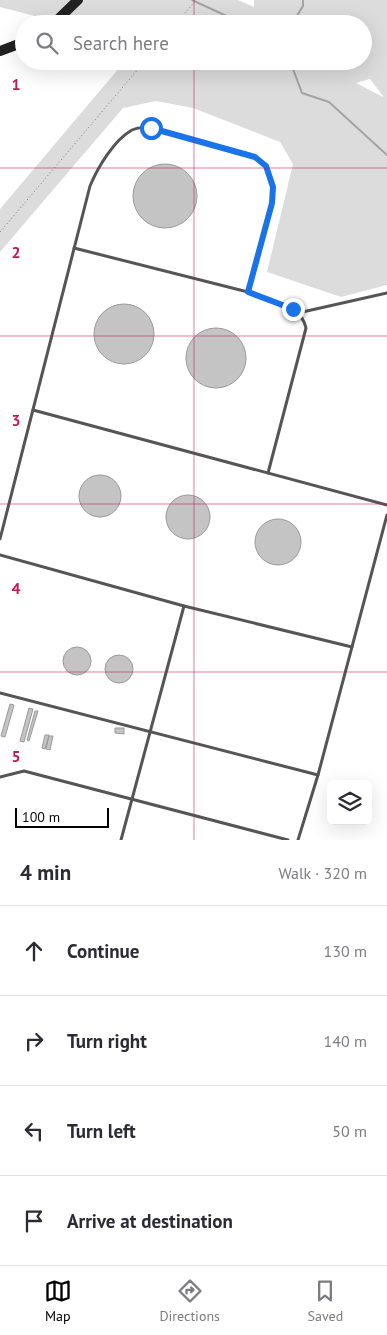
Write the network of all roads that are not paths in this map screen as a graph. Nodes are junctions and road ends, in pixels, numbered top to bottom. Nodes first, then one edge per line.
1 (78, 0) edge
2 (62, 15) edge
3 (15, 45) edge
4 (0, 50) edge
5 (74, 248) junction
6 (248, 292) junction
7 (387, 293) edge
8 (298, 313) junction
9 (33, 410) junction
10 (268, 473) junction
11 (387, 505) edge
12 (387, 515) edge
13 (0, 539) edge
14 (0, 555) edge
15 (184, 606) junction
16 (352, 647) junction
17 (0, 693) edge
18 (150, 731) junction
19 (318, 775) junction
20 (0, 777) edge
21 (132, 799) junction
22 (121, 840) edge
23 (288, 840) edge
24 (298, 840) edge

1 - 2 street
3 - 4 street
5 - 6 lane
5 - 6 lane
5 - 9 lane
6 - 8 lane
7 - 8 lane
8 - 10 lane
9 - 10 lane
9 - 13 lane
10 - 11 lane
12 - 16 lane
14 - 15 lane
15 - 16 lane
15 - 18 lane
16 - 19 lane
17 - 18 lane
18 - 19 lane
18 - 21 lane
19 - 24 lane
20 - 21 lane
21 - 22 lane
21 - 23 lane

